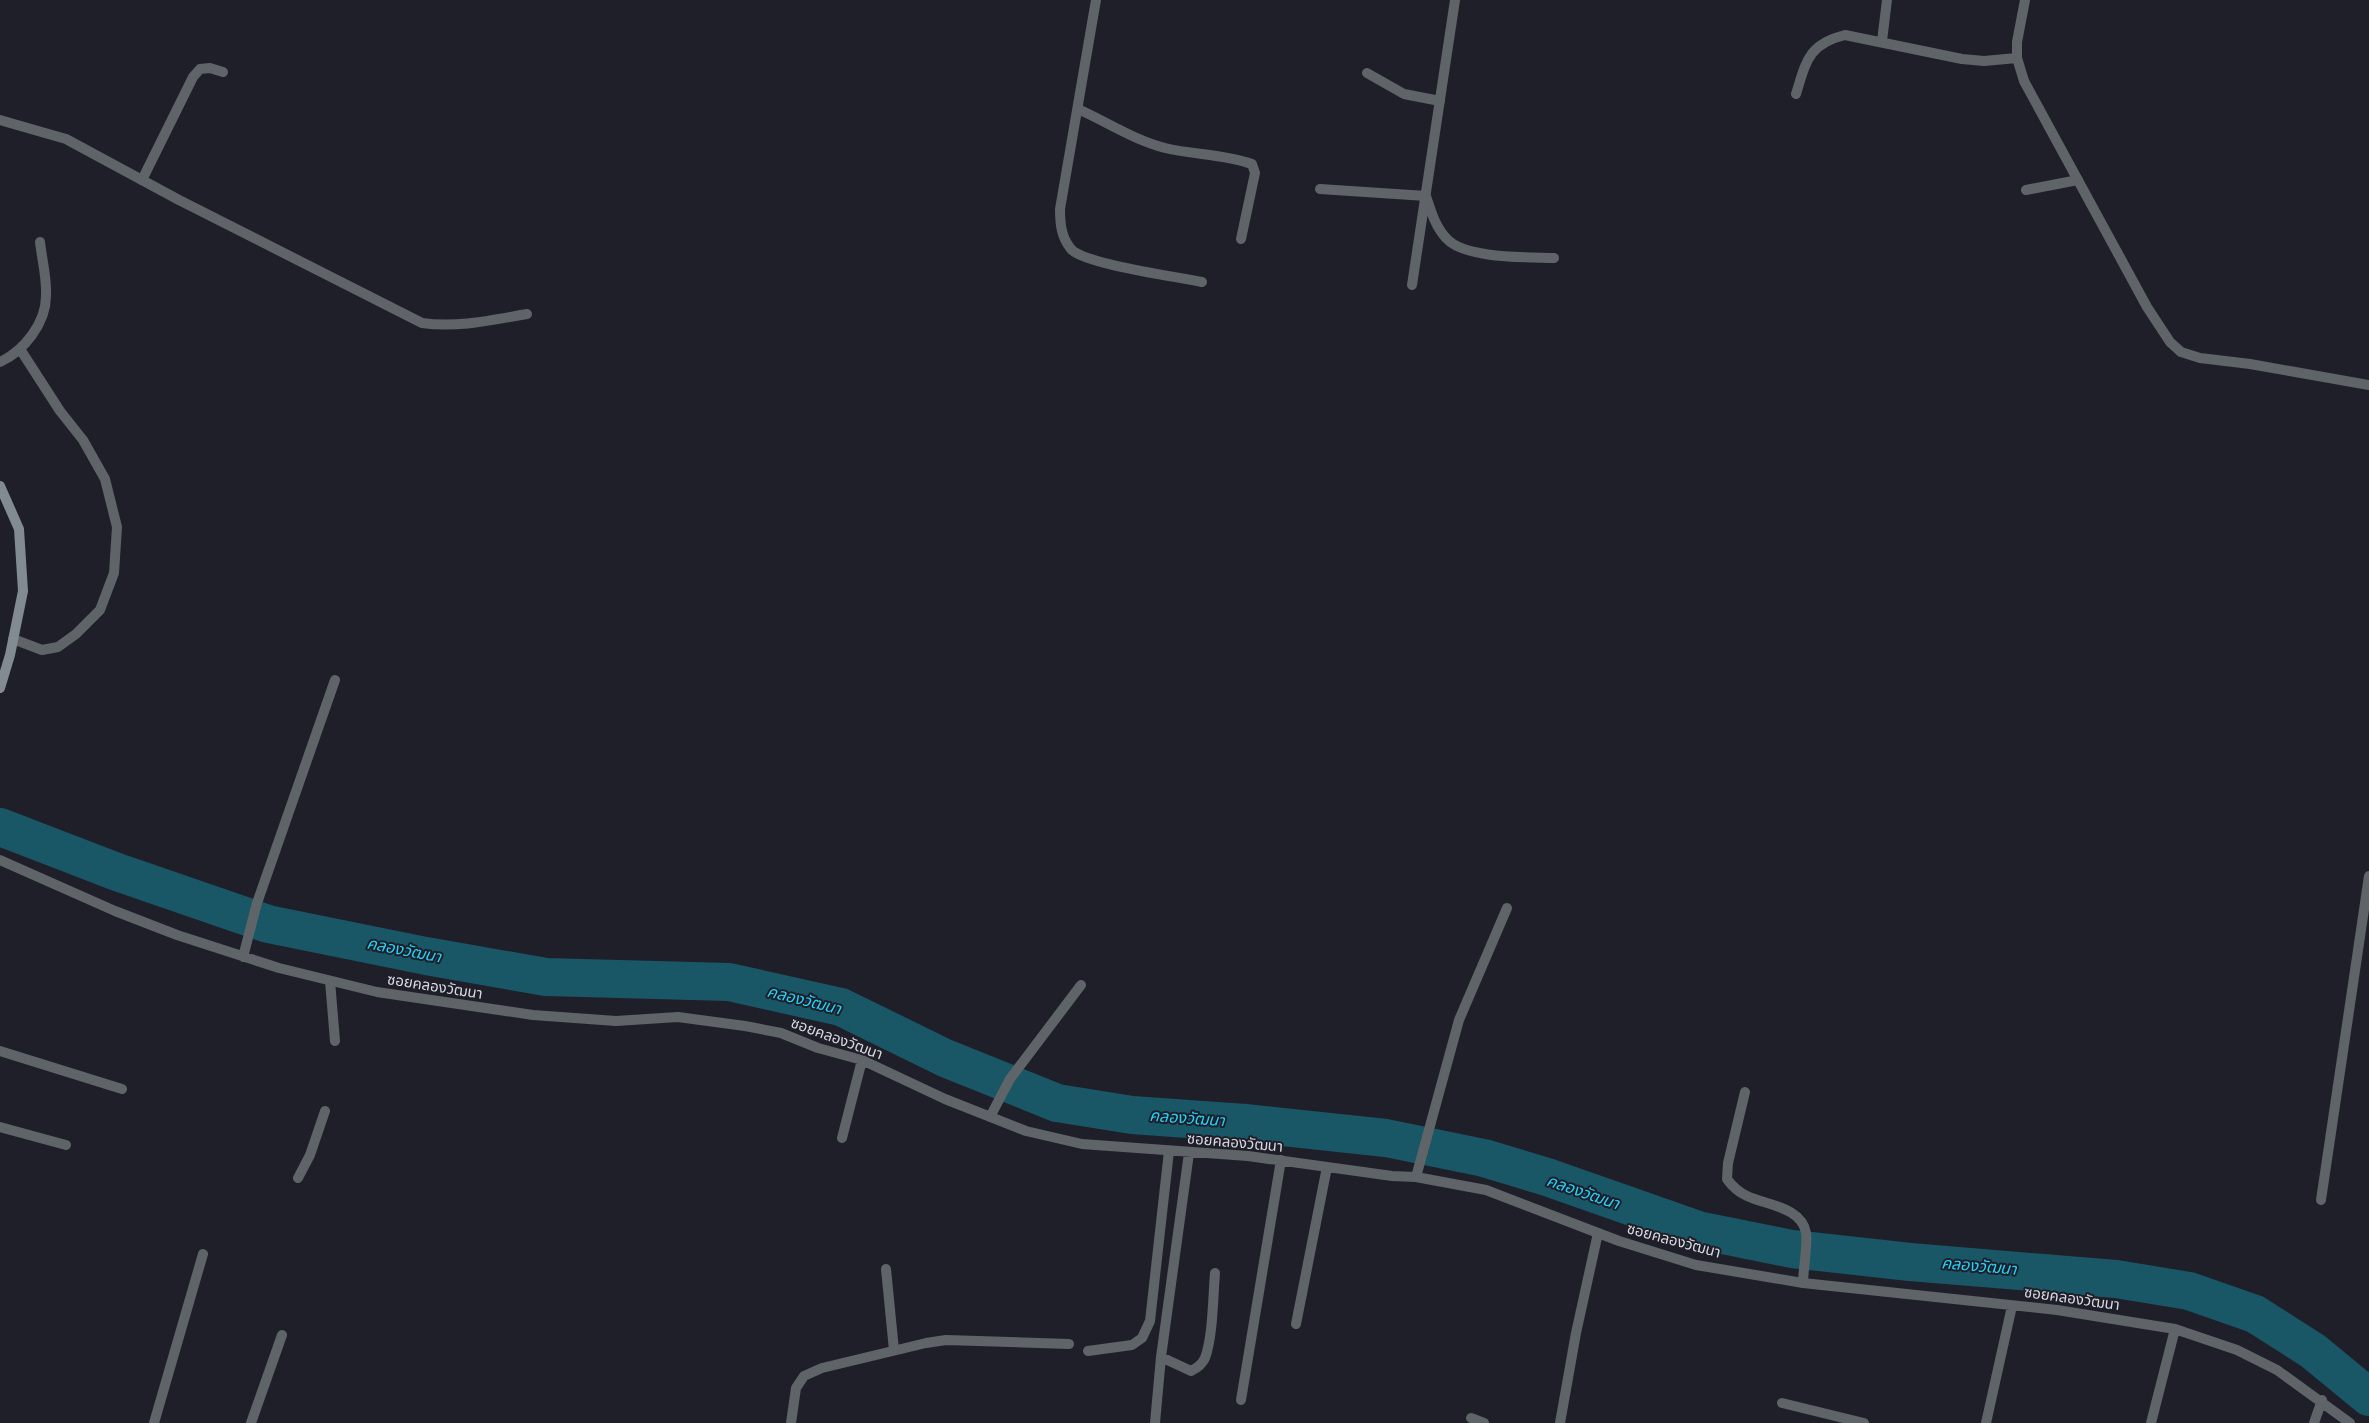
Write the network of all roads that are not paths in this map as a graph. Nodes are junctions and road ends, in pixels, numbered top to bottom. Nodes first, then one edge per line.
1 (1096, 0) edge
2 (1455, 0) edge
3 (1887, 0) edge
4 (2025, 0) edge
5 (1882, 41) junction
6 (2017, 58) junction
7 (223, 72) dead end
8 (1367, 73) dead end
9 (1796, 94) dead end
10 (1440, 101) junction
11 (1078, 109) junction
12 (0, 120) edge
13 (142, 180) junction
14 (2078, 180) junction
15 (1320, 189) dead end
16 (2026, 190) dead end
17 (1426, 196) junction
18 (1241, 239) dead end
19 (40, 242) dead end
20 (1554, 258) dead end
21 (1202, 282) dead end
22 (1412, 285) dead end
23 (527, 314) dead end
24 (20, 349) junction
25 (0, 362) edge
26 (2369, 385) edge
27 (0, 486) edge
28 (13, 639) junction
29 (334, 680) dead end
30 (0, 688) edge
31 (0, 860) edge
32 (2369, 876) edge
33 (1507, 908) dead end
34 (243, 957) junction
35 (330, 980) junction
36 (1081, 985) dead end
37 (335, 1041) dead end
38 (0, 1051) edge
39 (862, 1060) junction
40 (122, 1089) dead end
41 (1745, 1092) dead end
42 (325, 1111) dead end
43 (990, 1116) junction
44 (0, 1127) edge
45 (842, 1138) dead end
46 (66, 1145) dead end
47 (1168, 1151) junction
48 (1189, 1154) junction
49 (1282, 1160) junction
50 (1327, 1167) junction
51 (1416, 1177) junction
52 (298, 1178) dead end
53 (2322, 1200) dead end
54 (1598, 1233) junction
55 (203, 1254) dead end
56 (886, 1268) dead end
57 (1215, 1273) dead end
58 (1803, 1283) junction
59 (2012, 1306) junction
60 (1296, 1324) dead end
61 (2174, 1329) junction
62 (282, 1335) dead end
63 (1069, 1344) dead end
64 (894, 1350) junction
65 (1088, 1351) dead end
66 (1161, 1357) junction
67 (1241, 1400) dead end
68 (2322, 1400) junction
69 (1782, 1402) dead end
70 (1471, 1418) dead end
71 (154, 1423) edge
72 (251, 1423) edge
73 (791, 1423) edge
74 (1155, 1423) edge
75 (1484, 1423) edge
76 (1560, 1423) edge
77 (1864, 1423) edge
78 (1986, 1423) edge
79 (2151, 1423) edge
80 (2314, 1423) edge
81 (2350, 1423) edge

1 - 11 street
2 - 10 street
3 - 5 street
4 - 6 street
5 - 6 street
5 - 9 street
6 - 14 street
7 - 13 street
8 - 10 street
10 - 17 street
11 - 18 street
11 - 21 street
12 - 13 street
13 - 23 street
14 - 16 street
14 - 26 street
15 - 17 street
17 - 20 street
17 - 22 street
19 - 24 street
24 - 25 street
24 - 28 street
27 - 28 main road
28 - 30 main road
29 - 34 street
31 - 34 street, ซอยคลองวัฒนา
32 - 53 street
33 - 51 street
34 - 35 street, ซอยคลองวัฒนา
35 - 37 street
35 - 39 street, ซอยคลองวัฒนา
36 - 43 street
38 - 40 street
39 - 43 street, ซอยคลองวัฒนา
39 - 45 street
41 - 58 street
42 - 52 street
43 - 47 street, ซอยคลองวัฒนา
44 - 46 street
47 - 48 street, ซอยคลองวัฒนา
47 - 65 street
48 - 49 street, ซอยคลองวัฒนา
48 - 66 street
49 - 50 street, ซอยคลองวัฒนา
49 - 67 street
50 - 51 street, ซอยคลองวัฒนา
50 - 60 street
51 - 54 street, ซอยคลองวัฒนา
54 - 58 street, ซอยคลองวัฒนา
54 - 76 street
55 - 71 street
56 - 64 street
57 - 66 street
58 - 59 street, ซอยคลองวัฒนา
59 - 61 street, ซอยคลองวัฒนา
59 - 78 street
61 - 68 street, ซอยคลองวัฒนา
61 - 79 street
62 - 72 street
63 - 64 street
64 - 73 street
66 - 74 street
68 - 80 street
68 - 81 street, ซอยคลองวัฒนา
69 - 77 street
70 - 75 street

